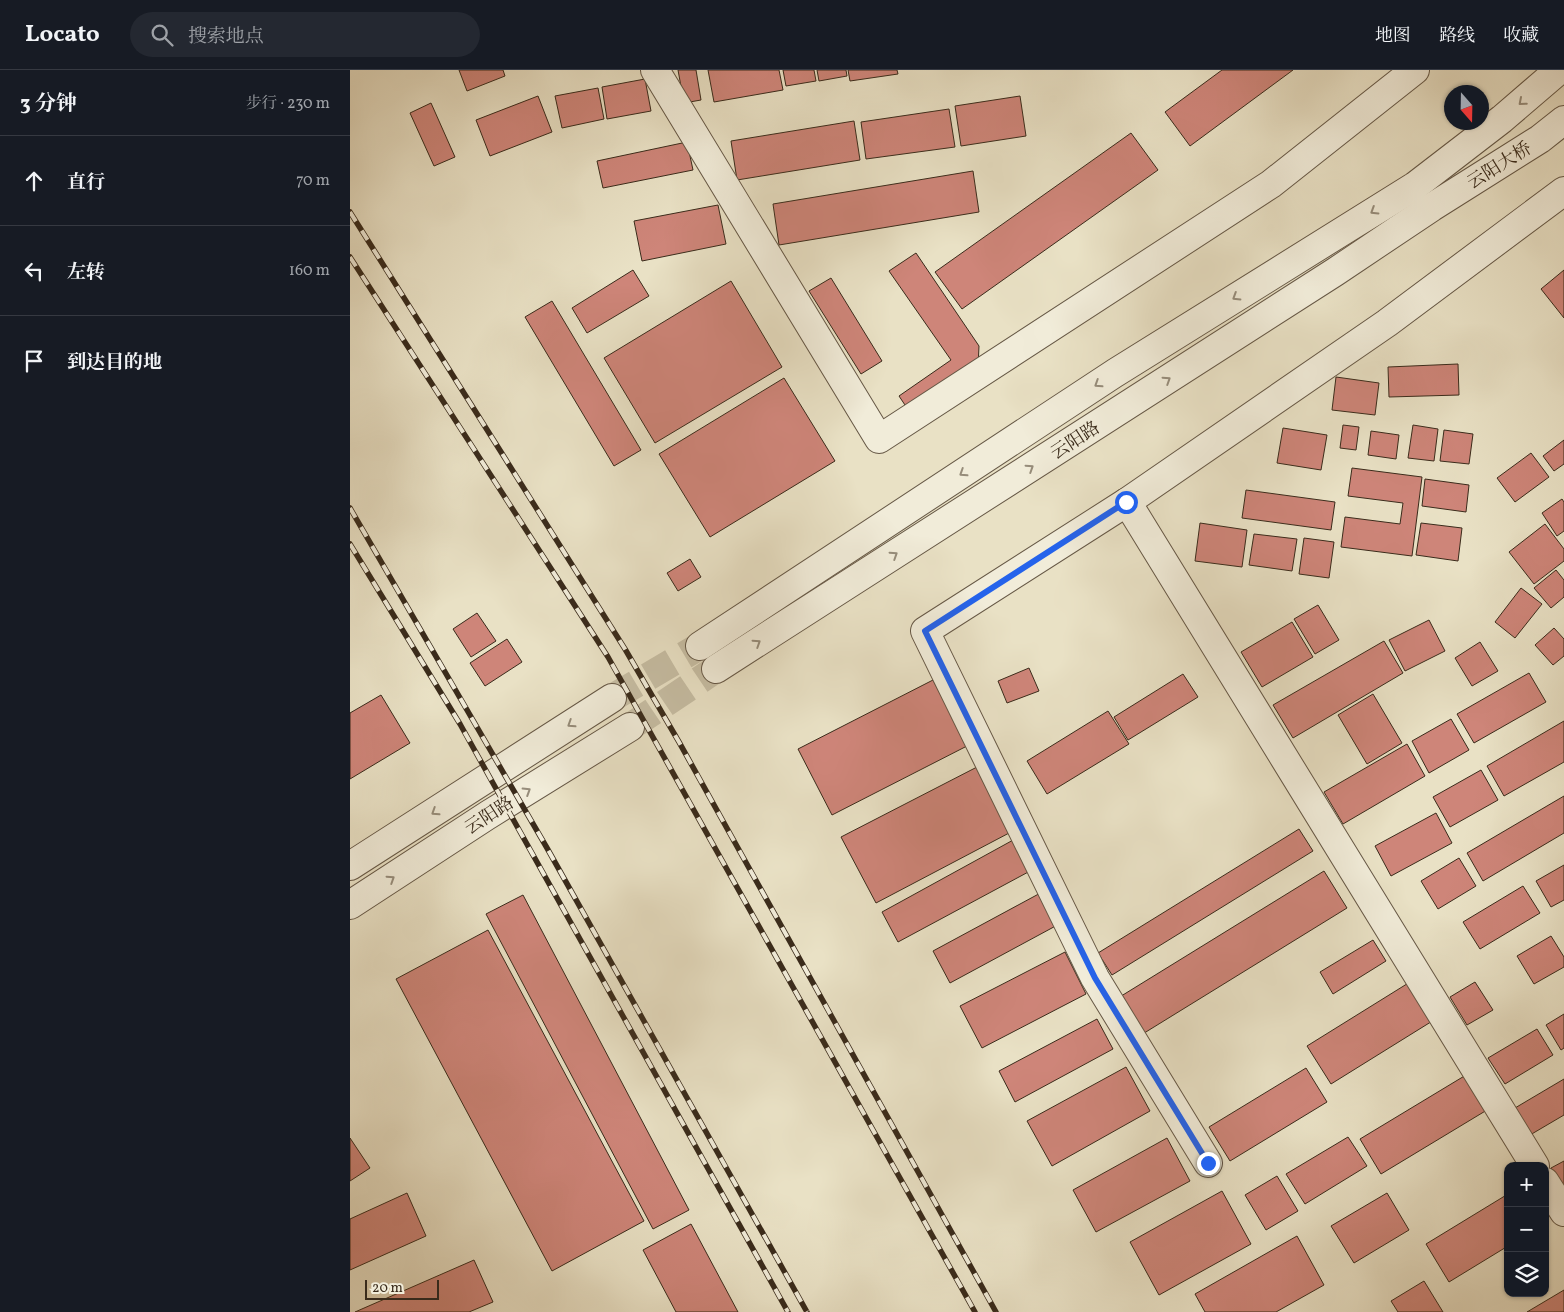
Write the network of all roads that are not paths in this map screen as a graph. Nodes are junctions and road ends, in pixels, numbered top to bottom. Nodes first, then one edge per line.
1 (655, 70) edge
2 (1415, 70) edge
3 (1559, 70) edge
4 (1564, 120) edge
5 (1415, 186) joint
6 (1564, 191) edge
7 (1432, 207) joint
8 (1126, 502) junction
9 (700, 646) tunnel mouth
10 (716, 669) tunnel mouth
11 (612, 698) tunnel mouth
12 (630, 726) tunnel mouth
13 (350, 866) edge
14 (350, 905) edge
15 (1533, 1162) edge
16 (1208, 1163) dead end
17 (1549, 1188) edge
18 (1564, 1212) edge

1 - 2 street
3 -> 5 street, 云阳大桥
4 - 7 street, 云阳大桥
5 -> 9 street, 云阳路
6 - 8 street
10 -> 7 street, 云阳路
8 - 15 street
8 - 16 street
11 -> 13 street, 云阳路
14 -> 12 street, 云阳路
17 - 18 street

